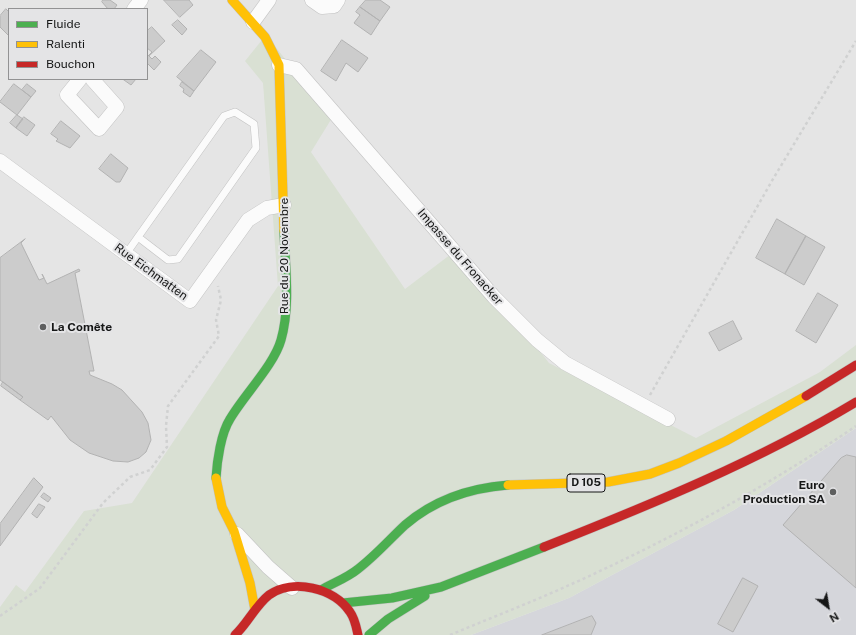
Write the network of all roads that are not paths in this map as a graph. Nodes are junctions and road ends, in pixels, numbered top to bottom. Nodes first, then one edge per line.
1 (141, 0) edge
2 (232, 0) edge
3 (269, 0) edge
4 (312, 0) edge
5 (338, 0) edge
6 (135, 8) edge
7 (253, 22) junction
8 (279, 65) junction
9 (79, 80) edge
10 (93, 80) edge
11 (2, 167) edge
12 (284, 205) junction
13 (138, 237) junction
14 (126, 254) junction
15 (856, 365) edge
16 (856, 402) edge
17 (668, 419) dead end
18 (234, 531) junction
19 (441, 587) junction
20 (292, 588) junction
21 (321, 590) junction
22 (343, 603) junction
23 (255, 610) junction
24 (240, 633) edge
25 (358, 635) edge
26 (368, 635) edge

1 - 6 street
2 - 7 main road, Rue du 20 Novembre
3 - 7 street
4 - 5 street
7 - 8 main road, Rue du 20 Novembre
8 - 12 main road, Rue du 20 Novembre
8 - 17 street, Impasse du Fronacker
9 - 10 street
11 - 14 street, Rue Eichmatten
12 - 14 street, Rue Eichmatten
12 - 18 main road, Rue du 20 Novembre
13 - 13 lane
13 - 14 lane
15 - 21 main road, D 105
16 - 19 main road
18 - 20 street, Rue du 20 Novembre
18 - 23 main road, Rue du 20 Novembre
19 - 22 main road
19 - 26 main road
20 - 21 main road
20 - 23 main road
21 - 22 main road
22 - 25 main road
23 - 24 main road

